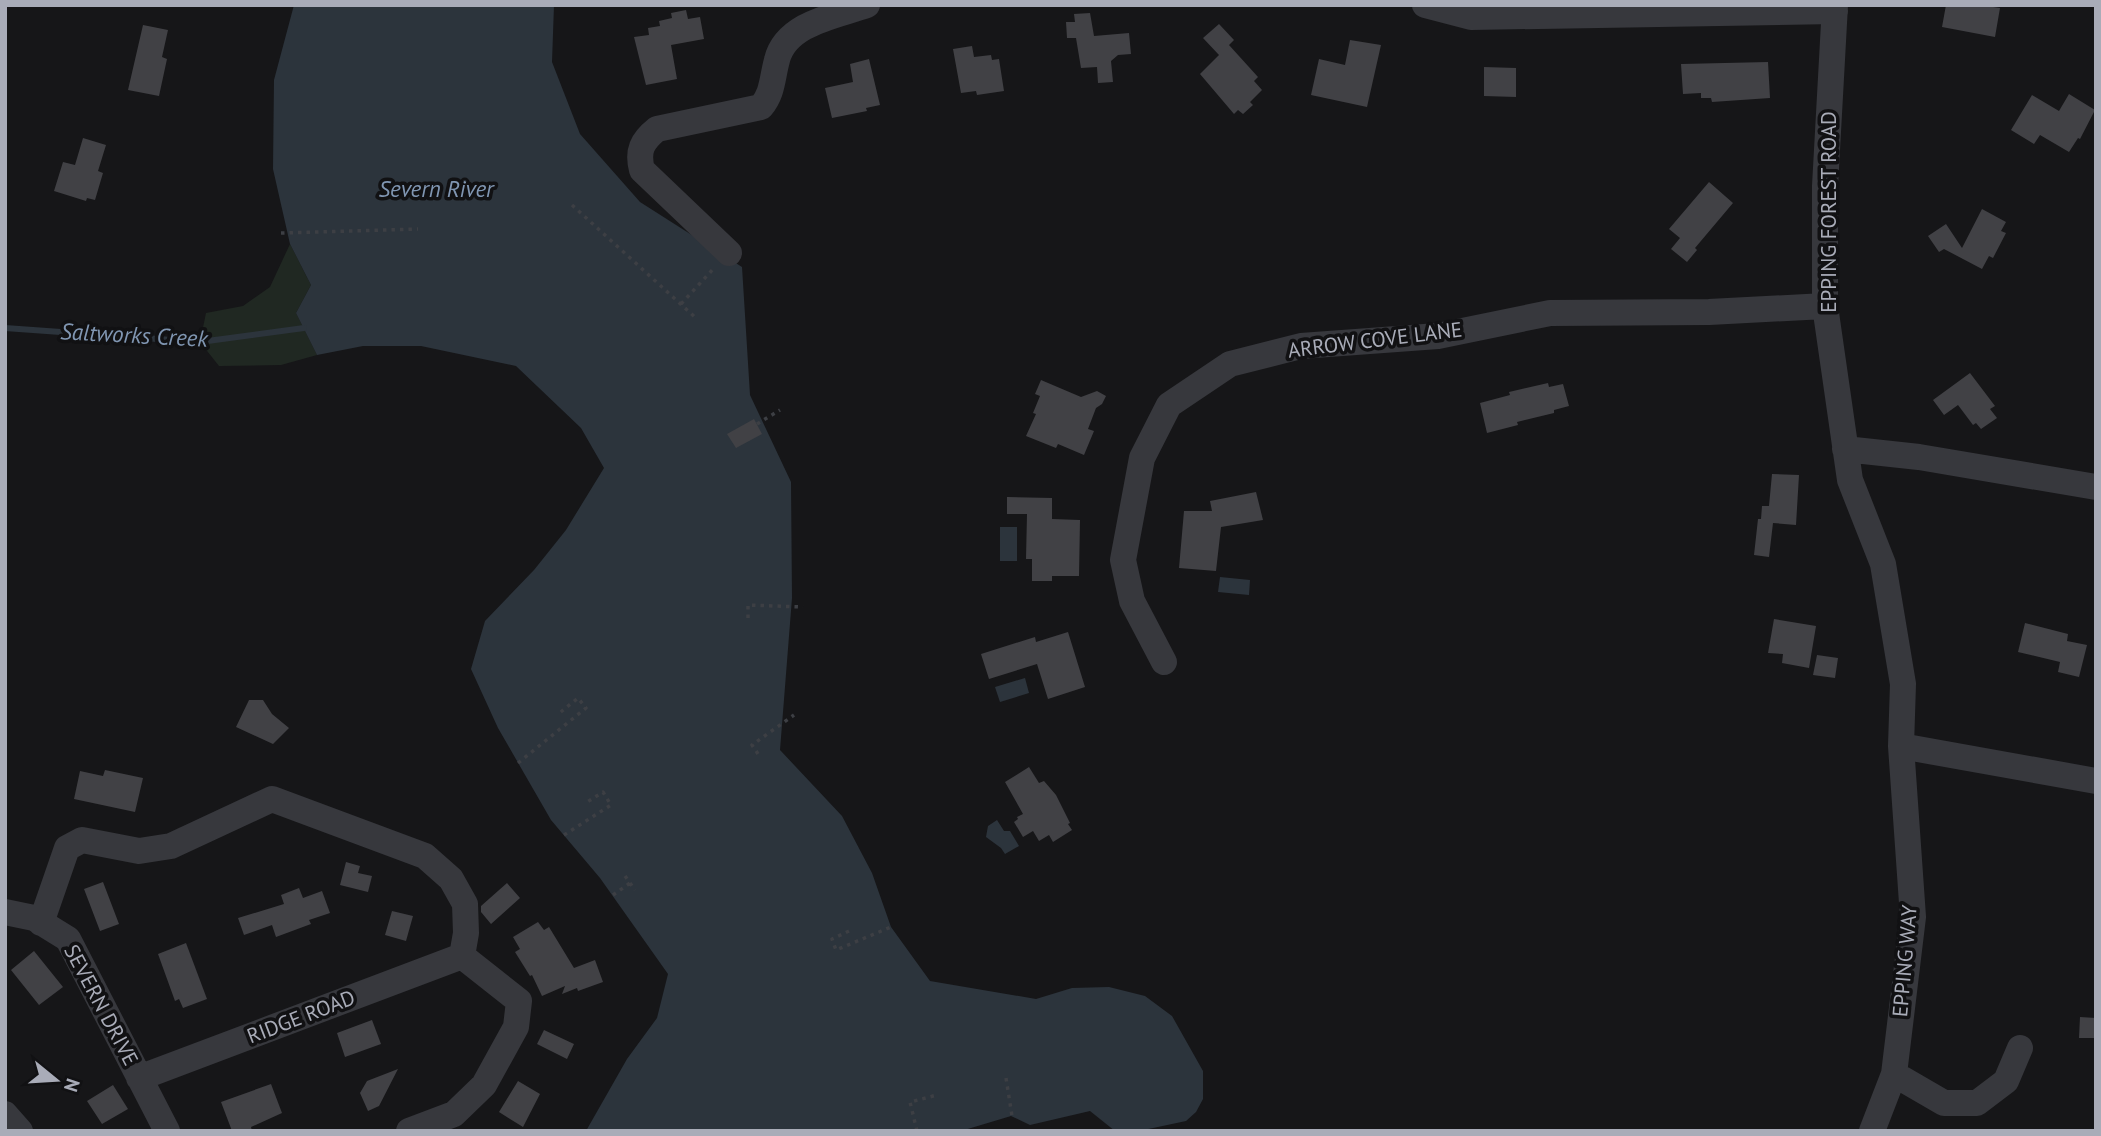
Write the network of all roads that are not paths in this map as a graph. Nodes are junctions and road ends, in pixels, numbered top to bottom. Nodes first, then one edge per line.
1 (867, 5) edge
2 (1425, 5) edge
3 (1835, 8) edge
4 (729, 253) road end
5 (1825, 306) junction
6 (1845, 449) junction
7 (2096, 487) edge
8 (1164, 662) dead end
9 (1901, 746) junction
10 (2096, 781) edge
11 (5, 912) edge
12 (41, 923) junction
13 (462, 956) junction
14 (2020, 1048) dead end
15 (1894, 1074) junction
16 (139, 1078) junction
17 (5, 1114) edge
18 (20, 1131) edge
19 (167, 1131) edge
20 (409, 1131) edge
21 (1872, 1131) edge

1 - 4 street
2 - 3 street
3 - 5 street, EPPING FOREST ROAD
5 - 6 street, EPPING FOREST ROAD
5 - 8 street, ARROW COVE LANE
6 - 7 street
6 - 9 street, EPPING FOREST ROAD
9 - 10 street
9 - 15 street, EPPING WAY
11 - 12 street, SEVERN DRIVE
12 - 13 street
12 - 16 street, SEVERN DRIVE
13 - 16 street, RIDGE ROAD
13 - 20 street
14 - 15 street
15 - 21 street, EPPING WAY
16 - 19 street, SEVERN DRIVE
17 - 18 street

